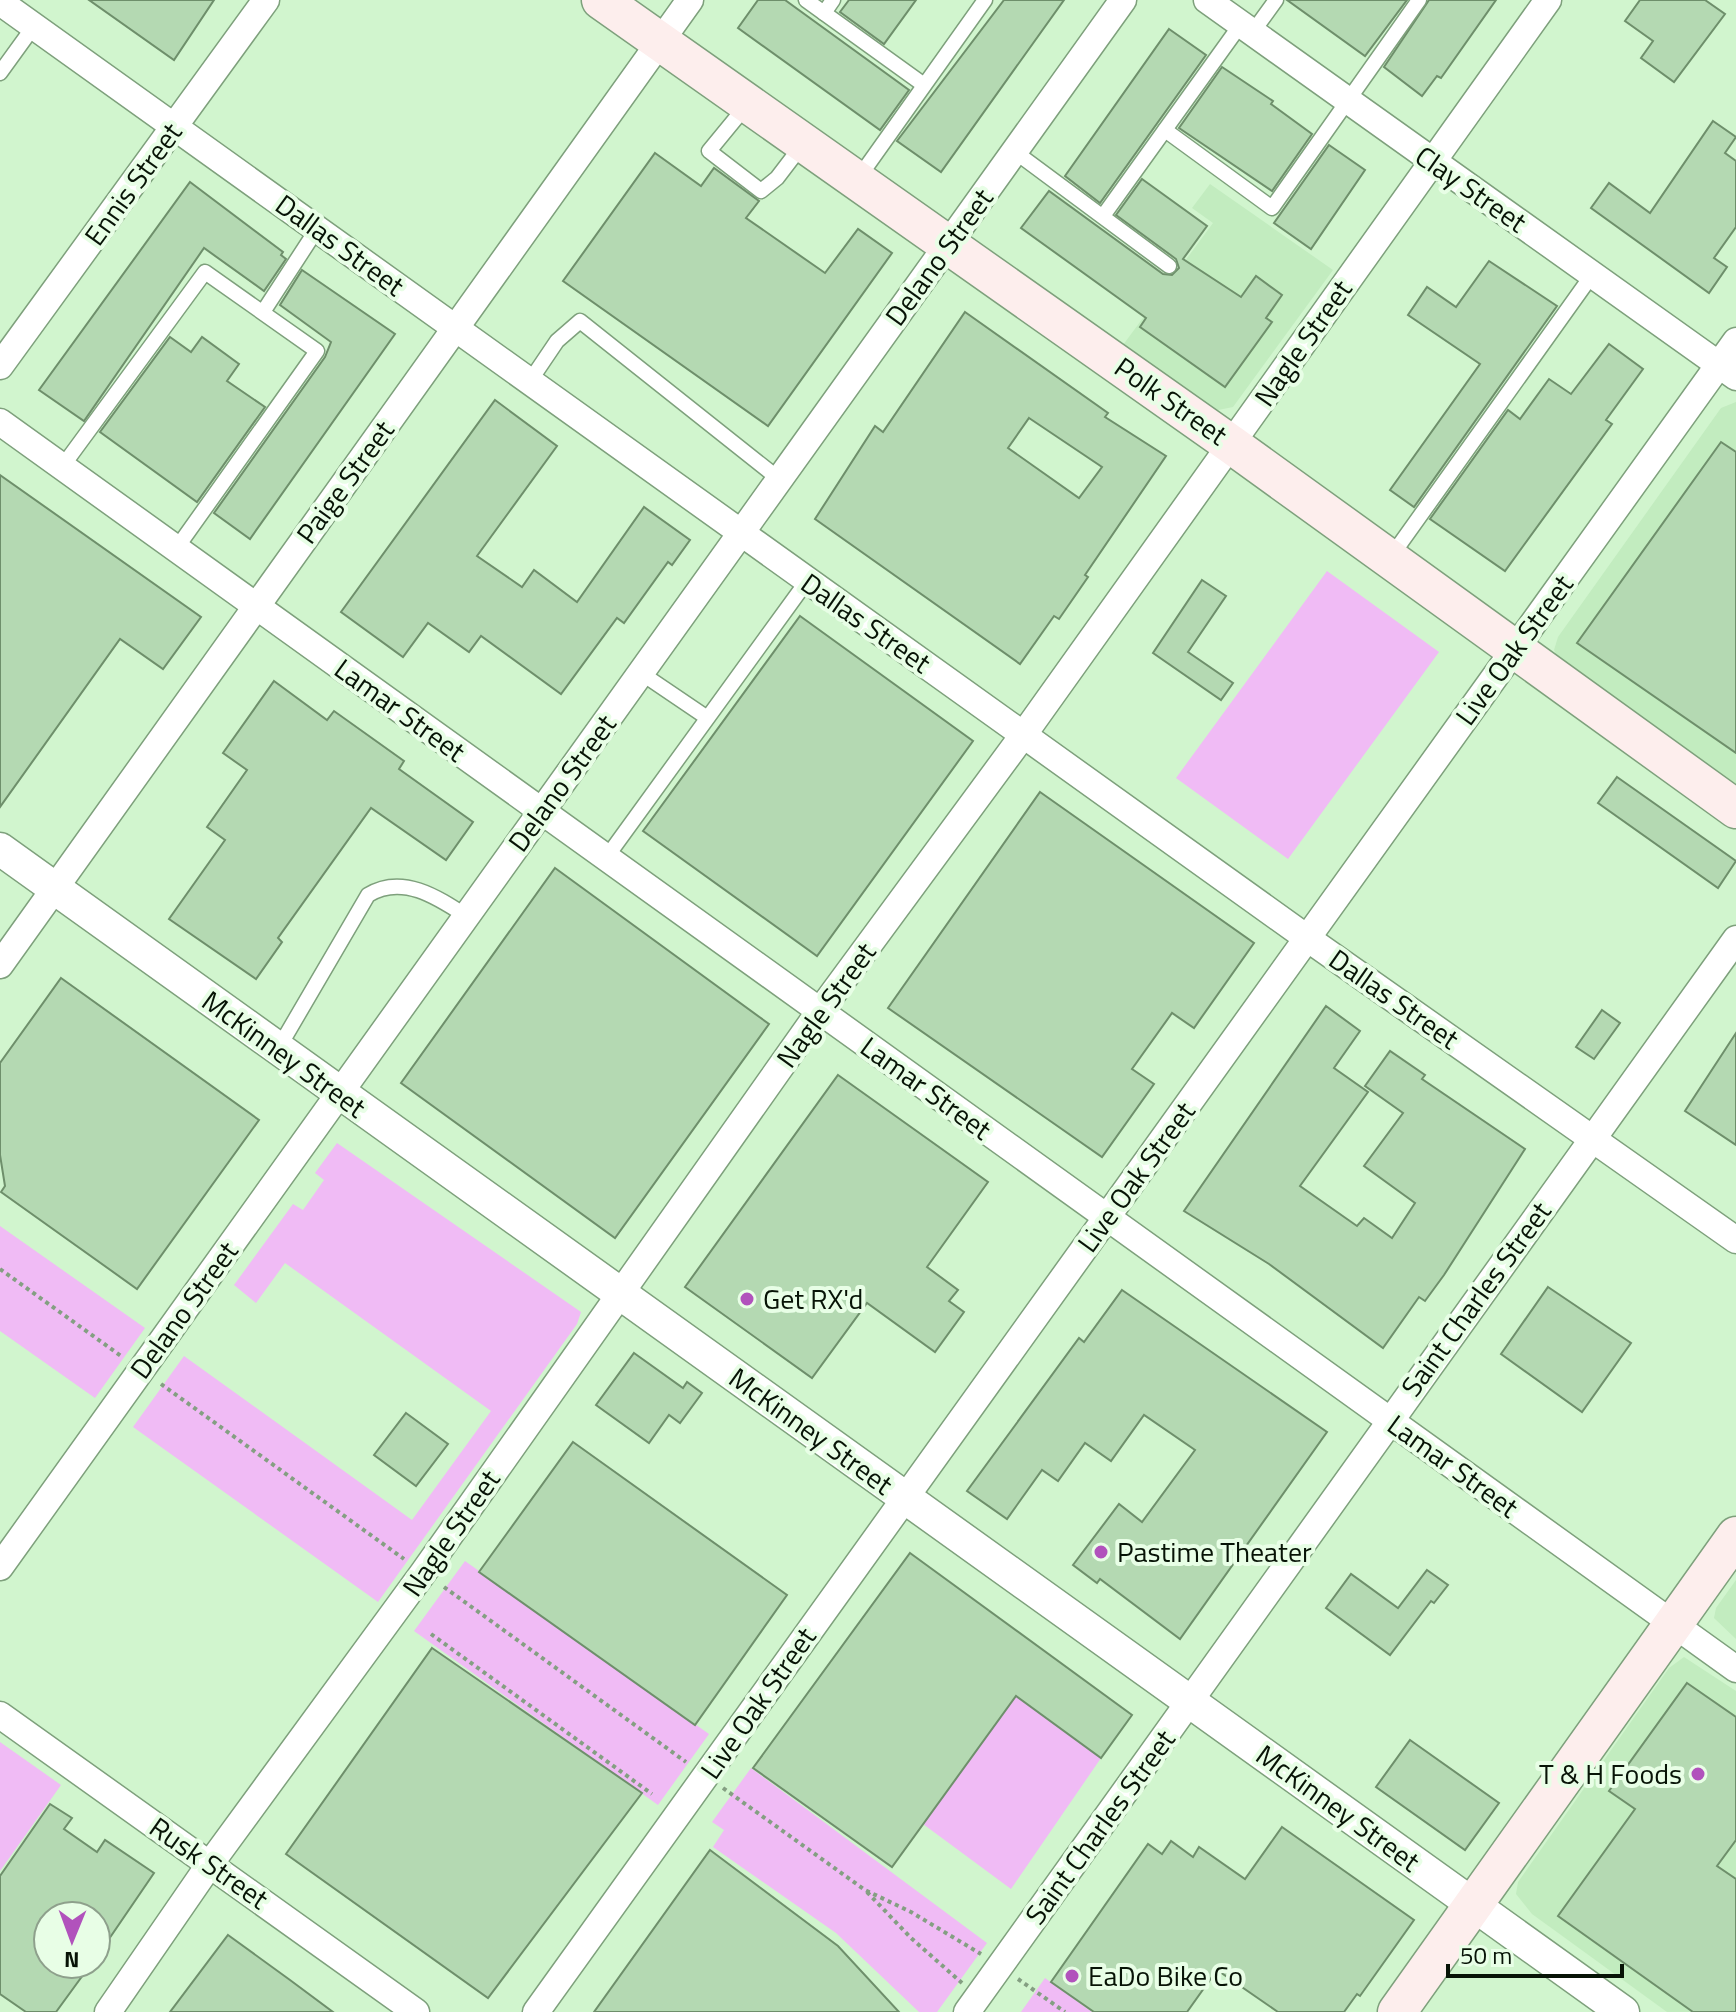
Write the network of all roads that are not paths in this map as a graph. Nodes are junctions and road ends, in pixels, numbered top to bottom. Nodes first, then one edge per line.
1 (266, 0) edge
2 (601, 0) edge
3 (690, 0) edge
4 (806, 0) edge
5 (833, 0) edge
6 (985, 0) edge
7 (1123, 0) edge
8 (1207, 0) edge
9 (1276, 0) edge
10 (1419, 0) edge
11 (1548, 0) edge
12 (0, 2) edge
13 (824, 13) junction
14 (34, 26) junction
15 (1246, 28) junction
16 (660, 43) junction
17 (0, 73) edge
18 (924, 85) junction
19 (1350, 102) junction
20 (747, 104) junction
21 (175, 127) junction
22 (1165, 130) junction
23 (804, 144) junction
24 (1014, 151) junction
25 (1431, 161) junction
26 (857, 181) junction
27 (1103, 216) junction
28 (317, 229) junction
29 (948, 244) junction
30 (1169, 266) dead end
31 (1592, 275) junction
32 (263, 312) junction
33 (456, 328) junction
34 (1736, 341) edge
35 (0, 366) edge
36 (1728, 371) edge
37 (530, 381) junction
38 (0, 422) edge
39 (1232, 445) junction
40 (62, 467) junction
41 (779, 479) junction
42 (741, 534) junction
43 (176, 549) junction
44 (1390, 558) junction
45 (807, 581) junction
46 (256, 606) junction
47 (1516, 648) junction
48 (641, 673) junction
49 (706, 717) junction
50 (1024, 734) junction
51 (1736, 809) edge
52 (541, 811) junction
53 (0, 849) edge
54 (606, 858) junction
55 (55, 888) junction
56 (466, 916) junction
57 (1307, 938) junction
58 (1736, 939) edge
59 (0, 965) edge
60 (820, 1011) junction
61 (278, 1049) junction
62 (340, 1093) junction
63 (1591, 1138) junction
64 (1107, 1218) junction
65 (1736, 1240) edge
66 (620, 1294) junction
67 (1389, 1420) junction
68 (905, 1498) junction
69 (1736, 1536) edge
70 (0, 1567) edge
71 (1672, 1623) junction
72 (1736, 1669) edge
73 (1190, 1702) junction
74 (0, 1715) edge
75 (210, 1864) junction
76 (1474, 1906) junction
77 (108, 2012) edge
78 (416, 2012) edge
79 (536, 2012) edge
80 (967, 2012) edge
81 (1397, 2012) edge
82 (1622, 2012) edge

1 - 21 street, Ennis Street
2 - 16 main road, Polk Street
3 - 16 street, Paige Street
4 - 13 lane
5 - 13 lane
6 - 18 lane
7 - 24 street, Delano Street
8 - 15 street, Clay Street
9 - 15 lane
10 - 19 lane
11 - 25 street, Nagle Street
12 - 14 street, Dallas Street
13 - 18 lane
14 - 17 lane
14 - 21 street, Dallas Street
15 - 19 street, Clay Street
15 - 22 lane
16 - 20 main road, Polk Street
16 - 33 street, Paige Street
18 - 26 lane
19 - 22 lane
19 - 25 street, Clay Street
20 - 23 main road, Polk Street
20 - 23 lane
21 - 28 street, Dallas Street
21 - 35 street, Ennis Street
22 - 27 lane
23 - 26 main road, Polk Street
24 - 27 lane
24 - 29 street, Delano Street
25 - 31 street, Clay Street
25 - 39 street, Nagle Street
26 - 29 main road, Polk Street
27 - 30 lane
28 - 32 lane
28 - 33 street, Dallas Street
29 - 39 main road, Polk Street
29 - 41 street, Delano Street
31 - 36 street, Clay Street
31 - 44 lane
32 - 40 lane
32 - 43 lane
33 - 37 street, Dallas Street
33 - 46 street, Paige Street
34 - 36 street, Live Oak Street
36 - 47 street, Live Oak Street
37 - 41 lane
37 - 42 street, Dallas Street
38 - 40 street, Lamar Street
39 - 44 main road, Polk Street
39 - 50 street, Nagle Street
40 - 43 street, Lamar Street
41 - 42 street, Delano Street
42 - 45 street, Dallas Street
42 - 48 street, Delano Street
43 - 46 street, Lamar Street
44 - 47 main road, Polk Street
45 - 49 lane
45 - 50 street, Dallas Street
46 - 52 street, Lamar Street
46 - 55 street, Paige Street
47 - 51 main road, Polk Street
47 - 57 street, Live Oak Street
48 - 49 lane
48 - 52 street, Delano Street
49 - 54 lane
50 - 57 street, Dallas Street
50 - 60 street, Nagle Street
52 - 54 street, Lamar Street
52 - 56 street, Delano Street
53 - 55 street, McKinney Street
54 - 60 street, Lamar Street
55 - 59 street, Paige Street
55 - 61 street, McKinney Street
56 - 61 lane
56 - 62 street, Delano Street
57 - 63 street, Dallas Street
57 - 64 street, Live Oak Street
58 - 63 street, Saint Charles Street
60 - 64 street, Lamar Street
60 - 66 street, Nagle Street
61 - 62 street, McKinney Street
62 - 66 street, McKinney Street
62 - 70 street, Delano Street
63 - 65 street, Dallas Street
63 - 67 street, Saint Charles Street
64 - 67 street, Lamar Street
64 - 68 street, Live Oak Street
66 - 68 street, McKinney Street
66 - 75 street, Nagle Street
67 - 71 street, Lamar Street
67 - 73 street, Saint Charles Street
68 - 73 street, McKinney Street
68 - 79 street, Live Oak Street
69 - 71 main road
71 - 72 street, Lamar Street
71 - 76 main road
73 - 76 street, McKinney Street
73 - 80 street, Saint Charles Street
74 - 75 street, Rusk Street
75 - 77 street, Nagle Street
75 - 78 street, Rusk Street
76 - 81 main road
76 - 82 street, McKinney Street

